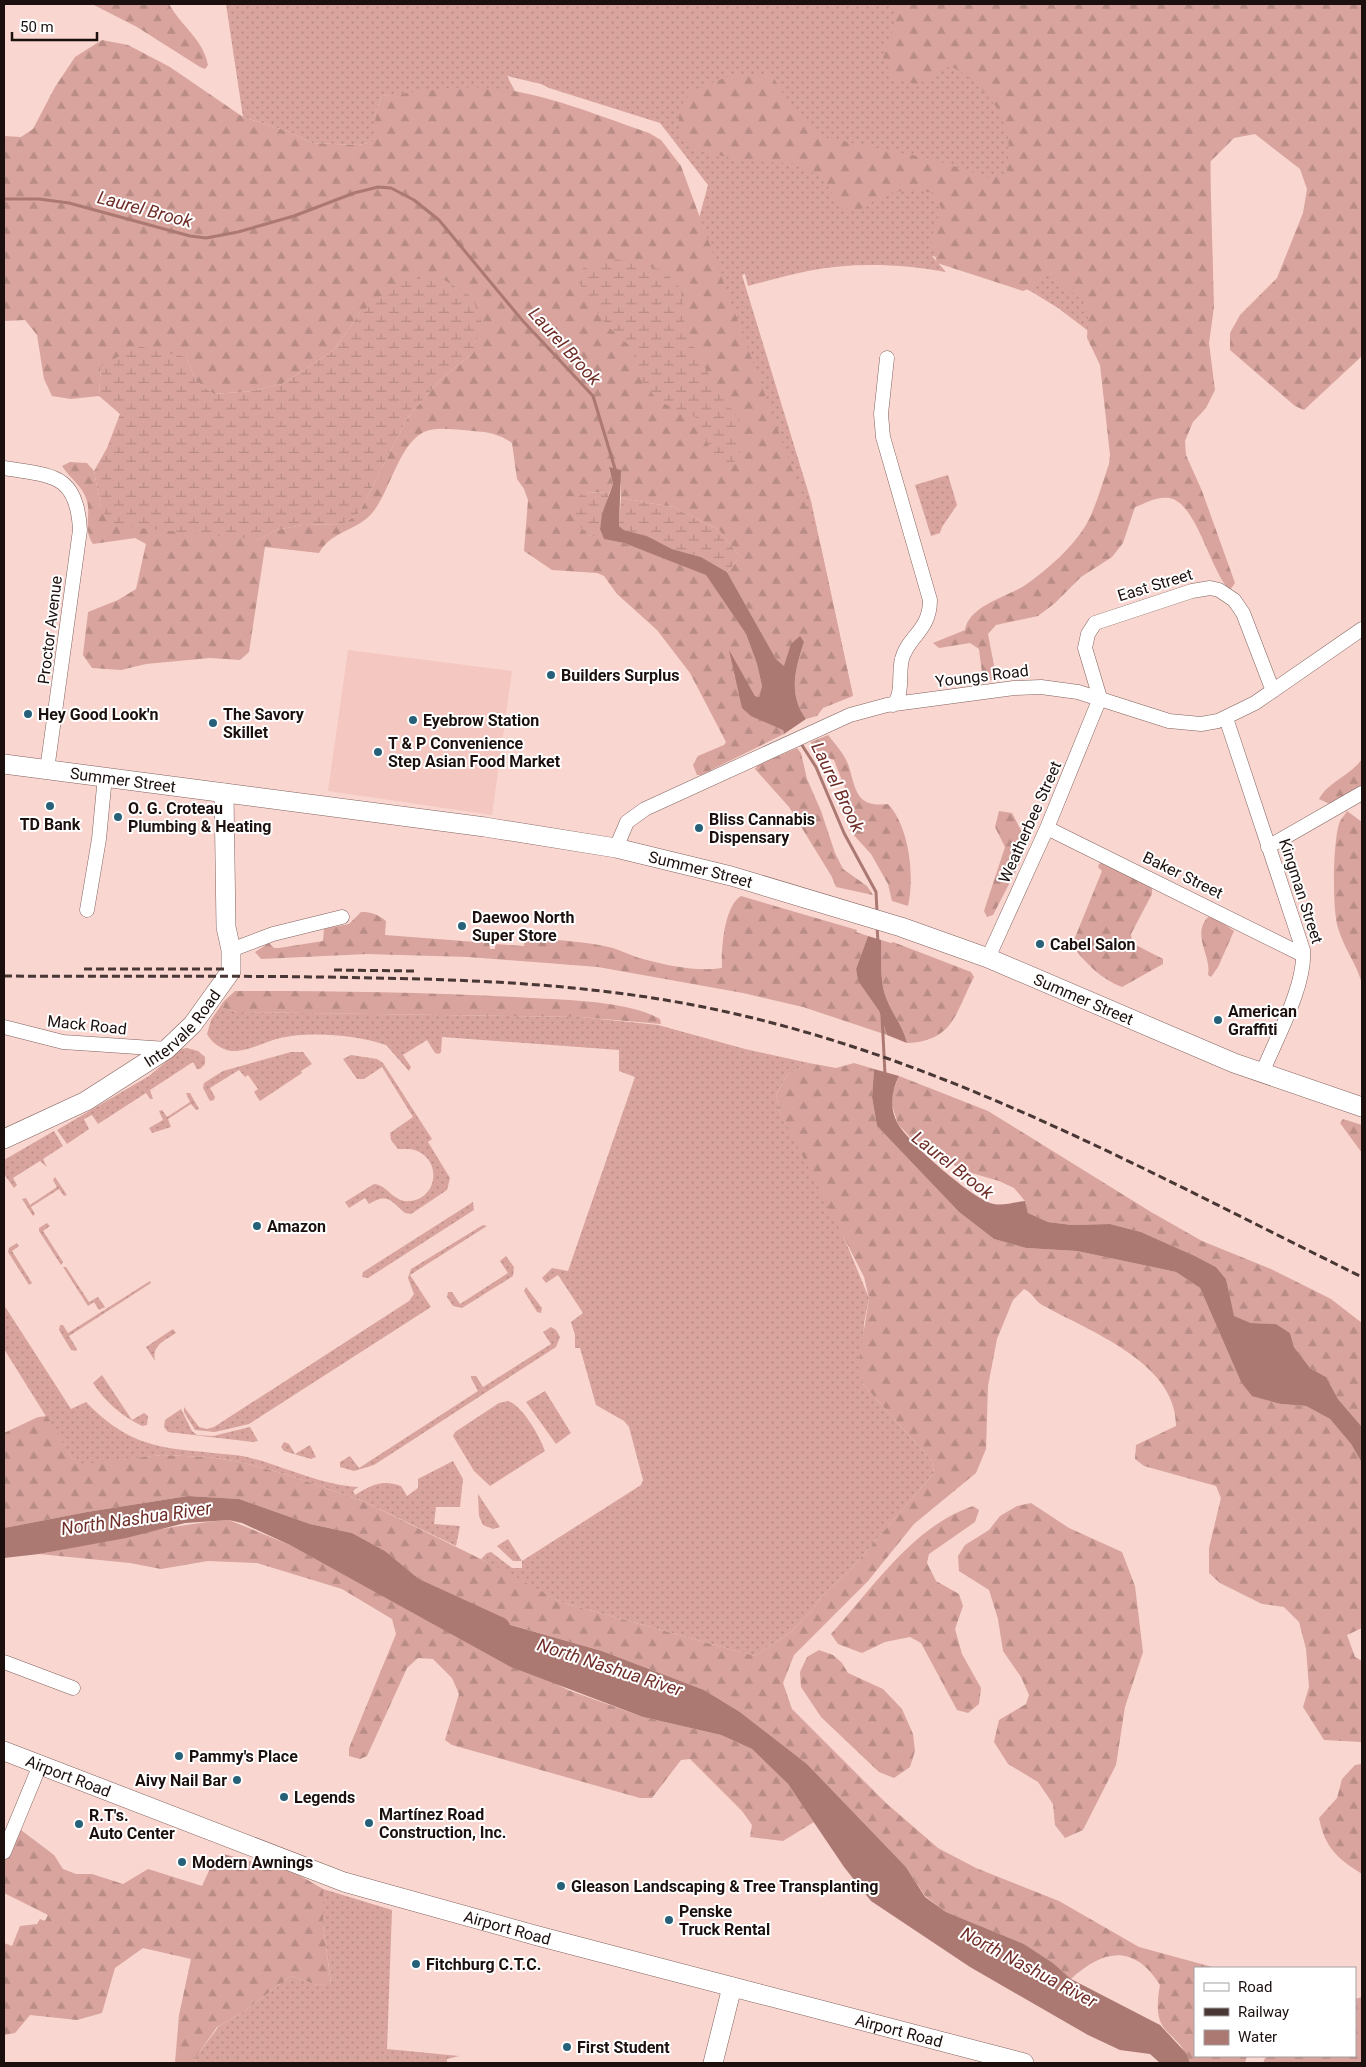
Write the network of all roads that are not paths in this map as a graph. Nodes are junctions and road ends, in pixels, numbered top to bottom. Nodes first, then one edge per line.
1 (887, 358) dead end
2 (4, 468) edge
3 (1362, 629) edge
4 (917, 637) junction
5 (1273, 691) junction
6 (1100, 698) junction
7 (909, 703) junction
8 (893, 705) junction
9 (1226, 718) junction
10 (4, 764) edge
11 (47, 770) junction
12 (105, 776) junction
13 (224, 793) junction
14 (1362, 793) edge
15 (1047, 828) junction
16 (1268, 847) junction
17 (616, 848) junction
18 (87, 910) dead end
19 (342, 918) dead end
20 (231, 950) junction
21 (1303, 955) junction
22 (988, 958) junction
23 (4, 1027) edge
24 (167, 1049) junction
25 (1262, 1073) junction
26 (1362, 1108) edge
27 (4, 1139) edge
28 (4, 1662) edge
29 (73, 1688) dead end
30 (4, 1751) edge
31 (40, 1765) junction
32 (4, 1852) edge
33 (732, 1987) junction
34 (713, 2063) edge
35 (1024, 2063) edge

1 - 4 street
2 - 11 street, Proctor Avenue
3 - 5 street, Youngs Road
4 - 7 street
4 - 8 street
5 - 6 street, East Street
5 - 9 street, Youngs Road
6 - 7 street, Youngs Road
6 - 9 street, Youngs Road
6 - 15 street, Weatherbee Street
7 - 8 street, Youngs Road
8 - 17 street, Youngs Road
9 - 16 street, Kingman Street
10 - 11 main road, Summer Street
11 - 12 main road, Summer Street
12 - 13 main road, Summer Street
12 - 18 street
13 - 17 main road, Summer Street
13 - 20 main road, Intervale Road
14 - 16 street
15 - 21 street, Baker Street
15 - 22 street, Weatherbee Street
16 - 21 street, Kingman Street
17 - 22 main road, Summer Street
19 - 20 street
20 - 24 main road, Intervale Road
21 - 25 street, Kingman Street
22 - 25 main road, Summer Street
23 - 24 street, Mack Road
24 - 27 main road, Intervale Road
25 - 26 main road, Summer Street
28 - 29 street
30 - 31 main road, Airport Road
31 - 32 street
31 - 33 main road, Airport Road
33 - 34 main road
33 - 35 main road, Airport Road

